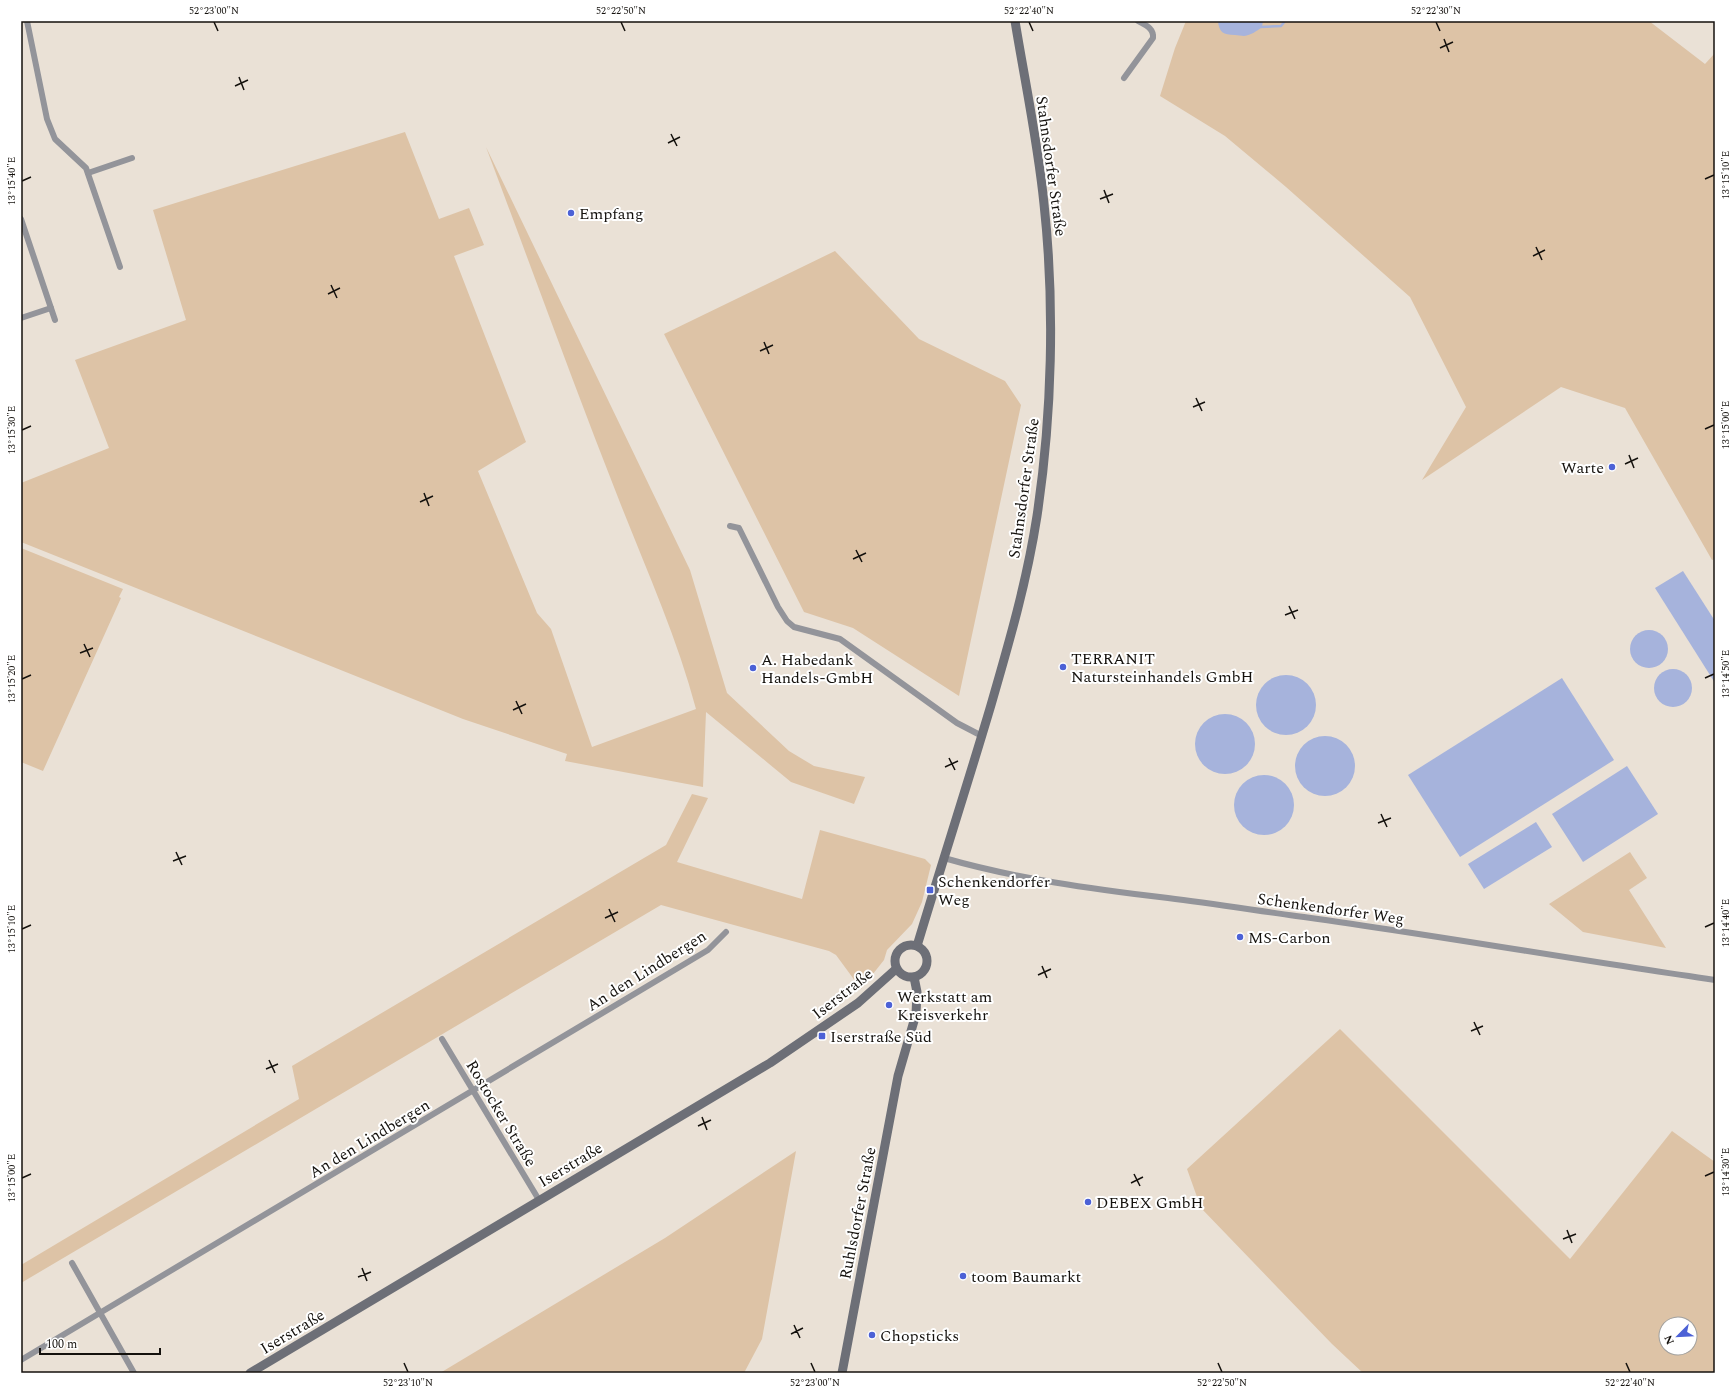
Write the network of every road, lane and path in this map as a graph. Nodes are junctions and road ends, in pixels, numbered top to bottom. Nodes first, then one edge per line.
1 (27, 21) edge
2 (1015, 21) edge
3 (1138, 21) edge
4 (1124, 78) dead end
5 (132, 158) dead end
6 (88, 173) junction
7 (21, 219) edge
8 (28, 242) junction
9 (21, 244) edge
10 (120, 267) dead end
11 (51, 308) junction
12 (21, 318) edge
13 (55, 320) dead end
14 (730, 526) dead end
15 (982, 736) junction
16 (944, 858) junction
17 (726, 932) dead end
18 (917, 946) junction
19 (896, 969) junction
20 (914, 977) junction
21 (1715, 980) edge
22 (442, 1039) dead end
23 (474, 1091) junction
24 (539, 1200) junction
25 (72, 1263) dead end
26 (99, 1314) junction
27 (21, 1360) edge
28 (134, 1373) edge
29 (250, 1373) edge
30 (842, 1373) edge

1 - 6 street
2 - 15 street, Stahnsdorfer Straße
3 - 4 street
5 - 6 street
6 - 10 street
7 - 8 street
8 - 9 street
8 - 11 street
11 - 12 street
11 - 13 street
14 - 15 street
15 - 16 street, Stahnsdorfer Straße
16 - 18 street, Stahnsdorfer Straße
16 - 21 street, Schenkendorfer Weg
17 - 23 street, An den Lindbergen
18 - 19 street
18 - 20 street
19 - 20 street
19 - 24 street, Iserstraße
20 - 30 street, Ruhlsdorfer Straße
22 - 23 street, Rostocker Straße
23 - 24 street, Rostocker Straße
23 - 26 street, An den Lindbergen
24 - 29 street, Iserstraße
25 - 26 street
26 - 27 street, An den Lindbergen
26 - 28 street

